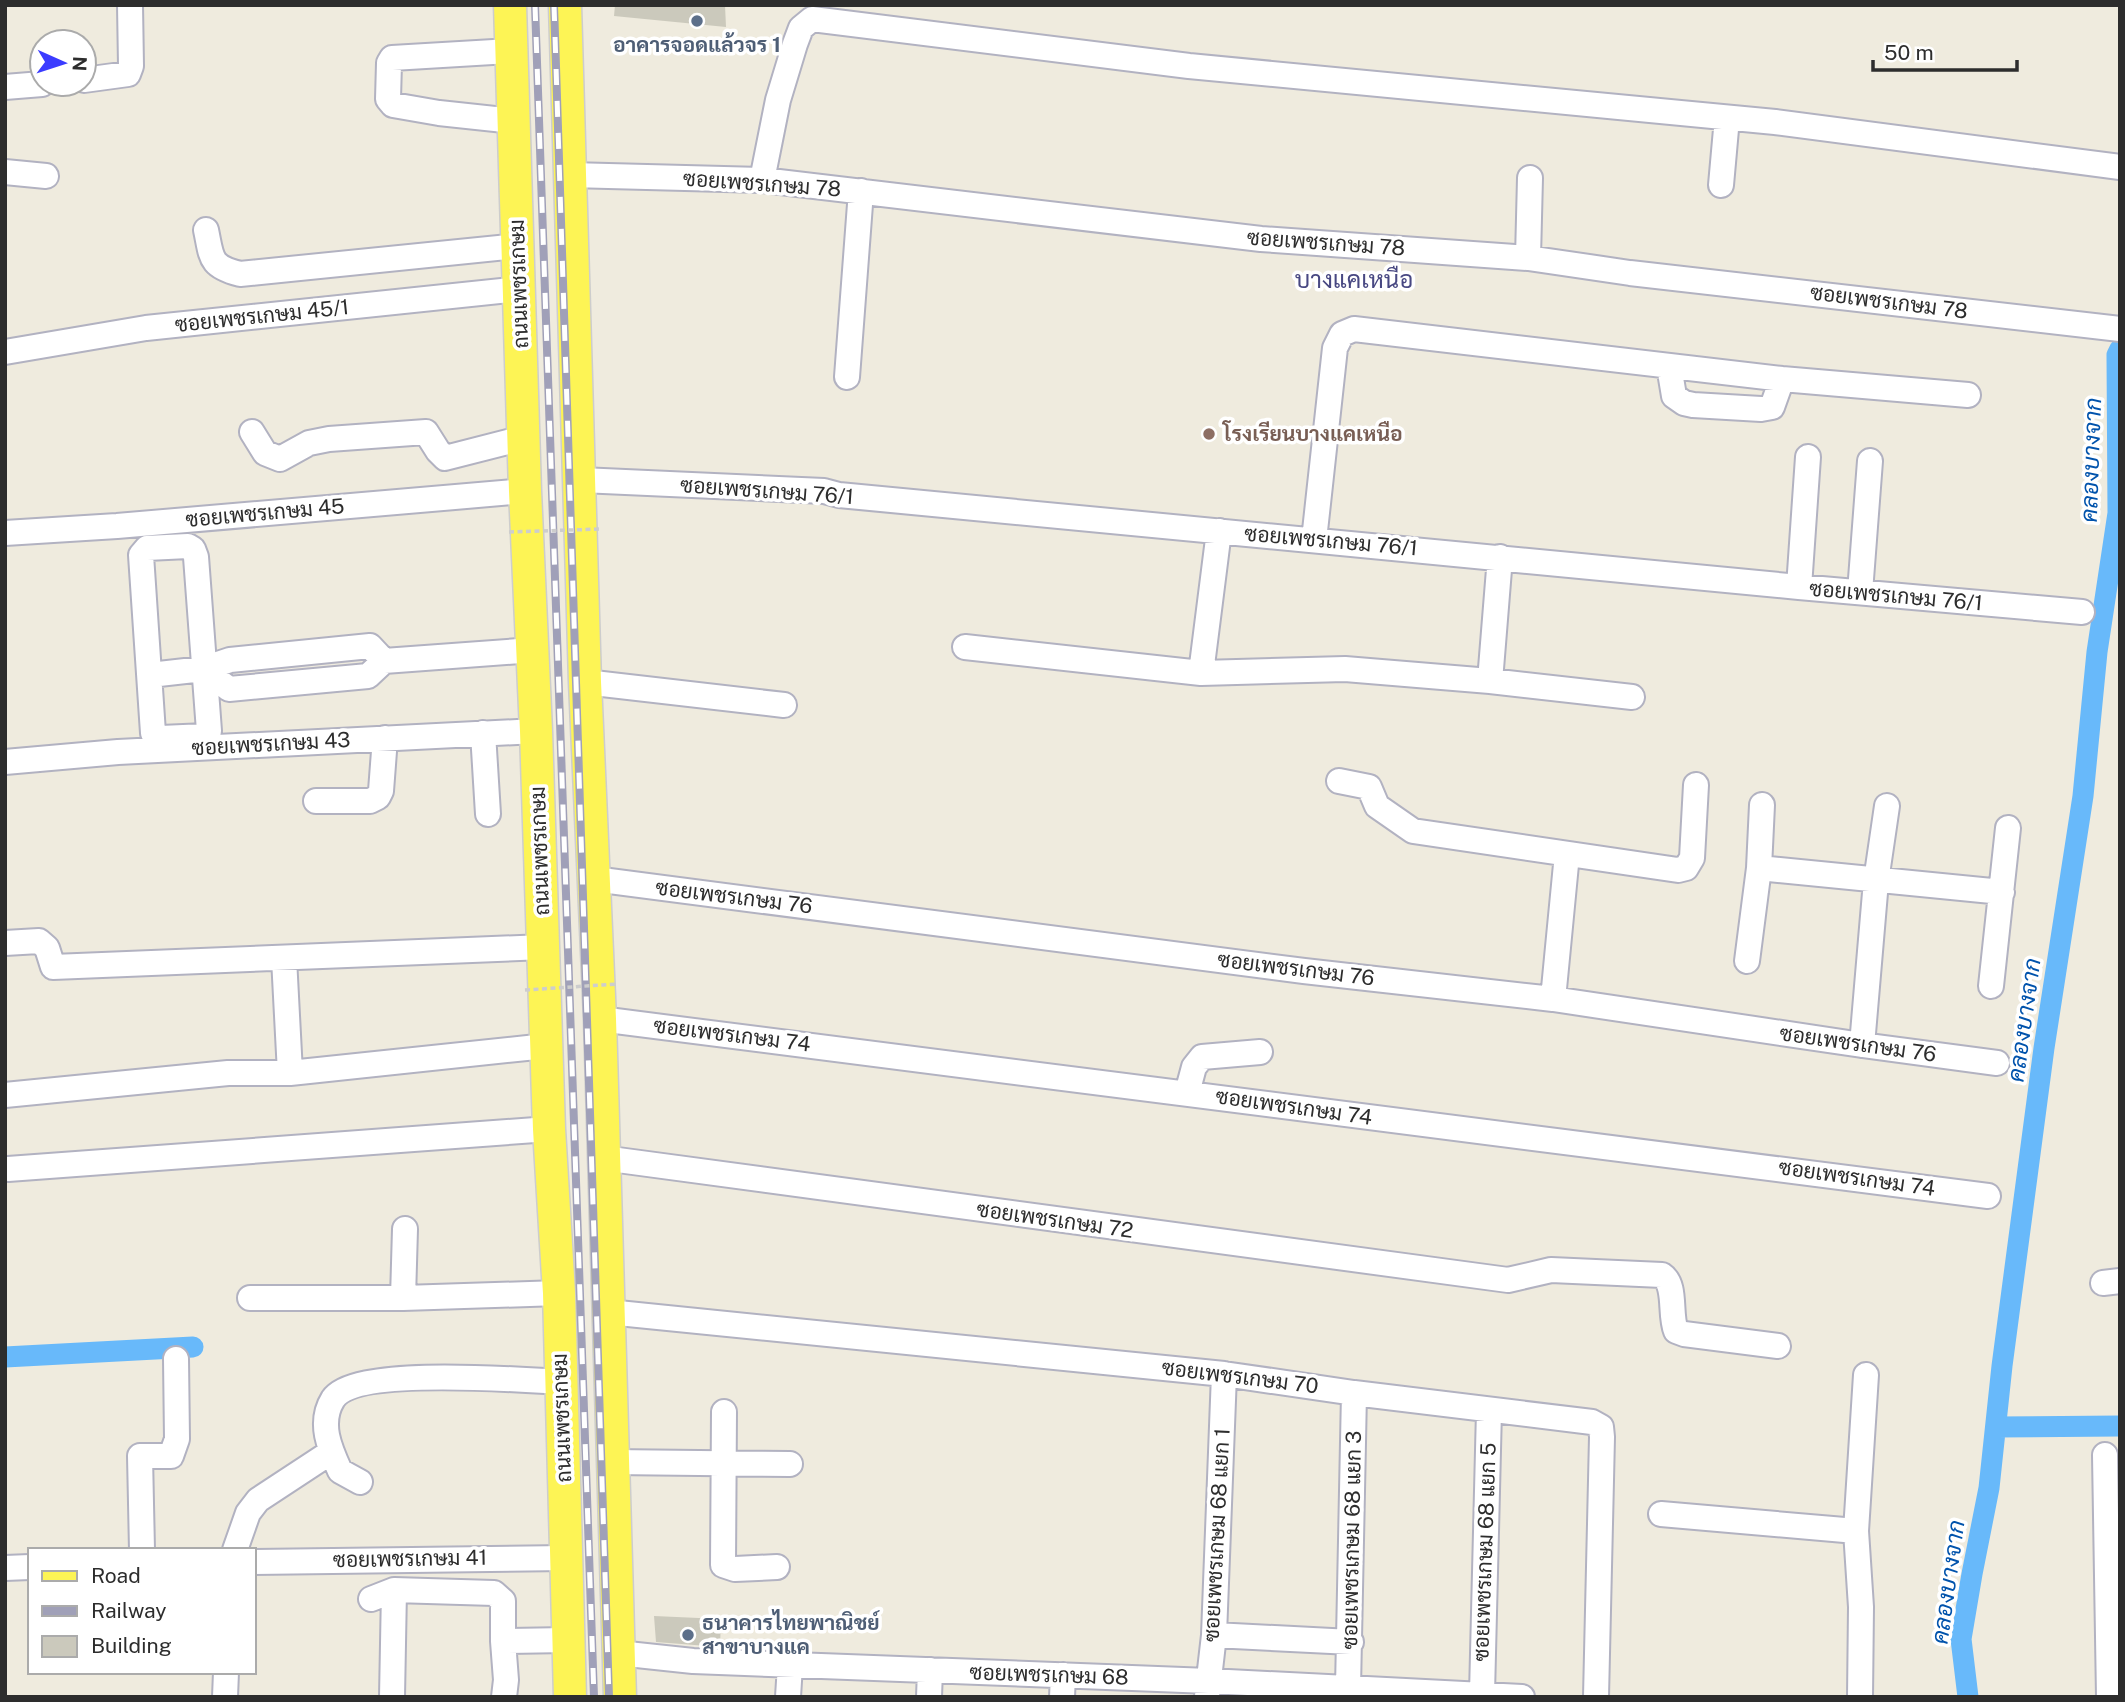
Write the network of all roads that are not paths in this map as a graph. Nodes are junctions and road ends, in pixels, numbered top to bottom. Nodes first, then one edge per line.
1 (130, 5) edge
2 (510, 5) edge
3 (565, 5) edge
4 (511, 51) junction
5 (98, 78) edge
6 (28, 85) edge
7 (5, 87) edge
8 (1727, 118) junction
9 (513, 121) junction
10 (2120, 167) edge
11 (5, 172) edge
12 (570, 175) junction
13 (46, 176) dead end
14 (1530, 178) dead end
15 (762, 180) junction
16 (1721, 185) dead end
17 (861, 191) junction
18 (206, 230) dead end
19 (517, 246) junction
20 (1528, 258) junction
21 (520, 289) junction
22 (2120, 329) edge
23 (5, 352) edge
24 (1669, 366) junction
25 (847, 377) dead end
26 (1782, 379) junction
27 (1968, 395) dead end
28 (252, 432) dead end
29 (523, 438) junction
30 (1808, 457) dead end
31 (1870, 461) dead end
32 (580, 480) junction
33 (525, 491) junction
34 (1220, 531) junction
35 (5, 533) edge
36 (1314, 540) junction
37 (1500, 557) junction
38 (1799, 587) junction
39 (1860, 592) junction
40 (2082, 612) dead end
41 (965, 647) dead end
42 (533, 650) junction
43 (203, 669) junction
44 (1201, 673) junction
45 (150, 675) junction
46 (1490, 681) junction
47 (585, 682) junction
48 (1632, 697) dead end
49 (784, 705) dead end
50 (536, 731) junction
51 (482, 733) junction
52 (385, 738) junction
53 (5, 762) edge
54 (1339, 781) dead end
55 (1696, 785) dead end
56 (316, 802) dead end
57 (1762, 805) dead end
58 (1887, 806) dead end
59 (488, 814) dead end
60 (2008, 828) dead end
61 (1567, 854) junction
62 (1759, 868) junction
63 (594, 879) junction
64 (1876, 881) junction
65 (2002, 892) junction
66 (5, 943) edge
67 (544, 947) junction
68 (284, 958) junction
69 (1747, 961) dead end
70 (1991, 986) dead end
71 (1553, 999) junction
72 (600, 1019) junction
73 (1862, 1045) junction
74 (546, 1046) junction
75 (1260, 1052) dead end
76 (1997, 1063) dead end
77 (290, 1073) junction
78 (1187, 1093) junction
79 (5, 1096) edge
80 (549, 1129) junction
81 (603, 1158) junction
82 (8, 1169) dead end
83 (1989, 1196) dead end
84 (405, 1228) dead end
85 (250, 1298) dead end
86 (403, 1298) junction
87 (559, 1304) junction
88 (608, 1312) junction
89 (1778, 1346) dead end
90 (176, 1359) dead end
91 (1224, 1374) junction
92 (1866, 1376) dead end
93 (561, 1382) junction
94 (609, 1383) junction
95 (1354, 1393) junction
96 (1489, 1410) junction
97 (724, 1412) dead end
98 (331, 1452) junction
99 (2105, 1455) dead end
100 (612, 1462) junction
101 (722, 1464) junction
102 (790, 1464) dead end
103 (360, 1482) dead end
104 (1661, 1514) dead end
105 (1856, 1531) junction
106 (142, 1548) edge
107 (236, 1548) edge
108 (566, 1558) junction
109 (256, 1562) edge
110 (28, 1567) edge
111 (777, 1567) dead end
112 (5, 1568) edge
113 (394, 1590) junction
114 (371, 1599) dead end
115 (1214, 1635) junction
116 (503, 1640) junction
117 (568, 1640) junction
118 (1351, 1642) junction
119 (618, 1653) junction
120 (790, 1665) junction
121 (930, 1670) junction
122 (226, 1674) edge
123 (1063, 1686) edge
124 (1208, 1689) edge
125 (1337, 1690) edge
126 (1467, 1694) edge
127 (225, 1697) edge
128 (392, 1697) edge
129 (504, 1697) edge
130 (570, 1697) edge
131 (620, 1697) edge
132 (788, 1697) edge
133 (929, 1697) edge
134 (1522, 1697) edge
135 (1596, 1697) edge
136 (1860, 1697) edge
137 (2109, 1697) edge

1 - 5 street
2 - 4 main road, ถนนเพชรเกษม
3 - 12 main road
4 - 9 main road, ถนนเพชรเกษม
4 - 9 street
6 - 7 street
8 - 10 street
8 - 15 street
8 - 16 street
9 - 19 main road, ถนนเพชรเกษม
11 - 13 street
12 - 15 street, ซอยเพชรเกษม 78
12 - 32 main road
14 - 20 street
15 - 17 street, ซอยเพชรเกษม 78
17 - 20 street, ซอยเพชรเกษม 78
17 - 25 street
18 - 19 street
19 - 21 main road, ถนนเพชรเกษม
20 - 22 street, ซอยเพชรเกษม 78
21 - 23 street, ซอยเพชรเกษม 45/1
21 - 29 main road, ถนนเพชรเกษม
24 - 26 street
24 - 26 street
24 - 36 street
26 - 27 street
28 - 29 street
29 - 33 main road, ถนนเพชรเกษม
30 - 38 street
31 - 39 street
32 - 34 street, ซอยเพชรเกษม 76/1
32 - 47 main road
33 - 35 street, ซอยเพชรเกษม 45
33 - 42 main road, ถนนเพชรเกษม
34 - 36 street, ซอยเพชรเกษม 76/1
34 - 44 street
36 - 37 street, ซอยเพชรเกษม 76/1
37 - 38 street, ซอยเพชรเกษม 76/1
37 - 46 street
38 - 39 street, ซอยเพชรเกษม 76/1
39 - 40 street, ซอยเพชรเกษม 76/1
41 - 44 street
42 - 43 street
42 - 50 main road, ถนนเพชรเกษม
43 - 45 street
43 - 45 street
43 - 45 street
44 - 46 street
46 - 48 street
47 - 49 street
47 - 63 main road
50 - 51 street, ซอยเพชรเกษม 43
50 - 67 main road, ถนนเพชรเกษม
51 - 52 street, ซอยเพชรเกษม 43
51 - 59 street
52 - 53 street, ซอยเพชรเกษม 43
52 - 56 street
54 - 61 street
55 - 61 street
57 - 62 street
58 - 64 street
60 - 65 street
61 - 71 street
62 - 64 street
62 - 69 street
63 - 71 street, ซอยเพชรเกษม 76
63 - 72 main road
64 - 65 street
64 - 73 street
65 - 70 street
66 - 68 street
67 - 68 street
67 - 74 main road, ถนนเพชรเกษม
68 - 77 street
71 - 73 street, ซอยเพชรเกษม 76
72 - 78 street, ซอยเพชรเกษม 74
72 - 81 main road
73 - 76 street, ซอยเพชรเกษม 76
74 - 77 street
74 - 80 main road, ถนนเพชรเกษม
75 - 78 street
77 - 79 street
78 - 83 street, ซอยเพชรเกษม 74
80 - 82 street
80 - 87 main road, ถนนเพชรเกษม
81 - 88 main road
81 - 89 street, ซอยเพชรเกษม 72
84 - 86 street
85 - 86 street
86 - 87 street
87 - 88 main road
87 - 93 main road, ถนนเพชรเกษม
88 - 91 street, ซอยเพชรเกษม 70
88 - 94 main road
90 - 106 street
91 - 95 street, ซอยเพชรเกษม 70
91 - 115 street, ซอยเพชรเกษม 68 แยก 1
92 - 105 street
93 - 94 main road
93 - 98 street
93 - 108 main road, ถนนเพชรเกษม
94 - 100 main road
95 - 96 street, ซอยเพชรเกษม 70
95 - 118 street, ซอยเพชรเกษม 68 แยก 3
96 - 126 street, ซอยเพชรเกษม 68 แยก 5
96 - 135 street, ซอยเพชรเกษม 70
97 - 101 street
98 - 103 street
98 - 107 street
99 - 137 street
100 - 101 street
100 - 119 main road
101 - 102 street
101 - 111 street
104 - 105 street
105 - 136 street
108 - 109 street, ซอยเพชรเกษม 41
108 - 117 main road, ถนนเพชรเกษม
110 - 112 street
113 - 114 street
113 - 116 street
113 - 128 street
115 - 118 street
115 - 124 street, ซอยเพชรเกษม 68 แยก 1
116 - 117 street
116 - 129 street
117 - 130 main road, ถนนเพชรเกษม
118 - 125 street, ซอยเพชรเกษม 68 แยก 3
119 - 120 street, ซอยเพชรเกษม 68
119 - 131 main road
120 - 121 street, ซอยเพชรเกษม 68
120 - 132 street
121 - 123 street, ซอยเพชรเกษม 68
121 - 133 street
122 - 127 street
123 - 124 street, ซอยเพชรเกษม 68
124 - 125 street, ซอยเพชรเกษม 68
125 - 126 street, ซอยเพชรเกษม 68
126 - 134 street, ซอยเพชรเกษม 68

